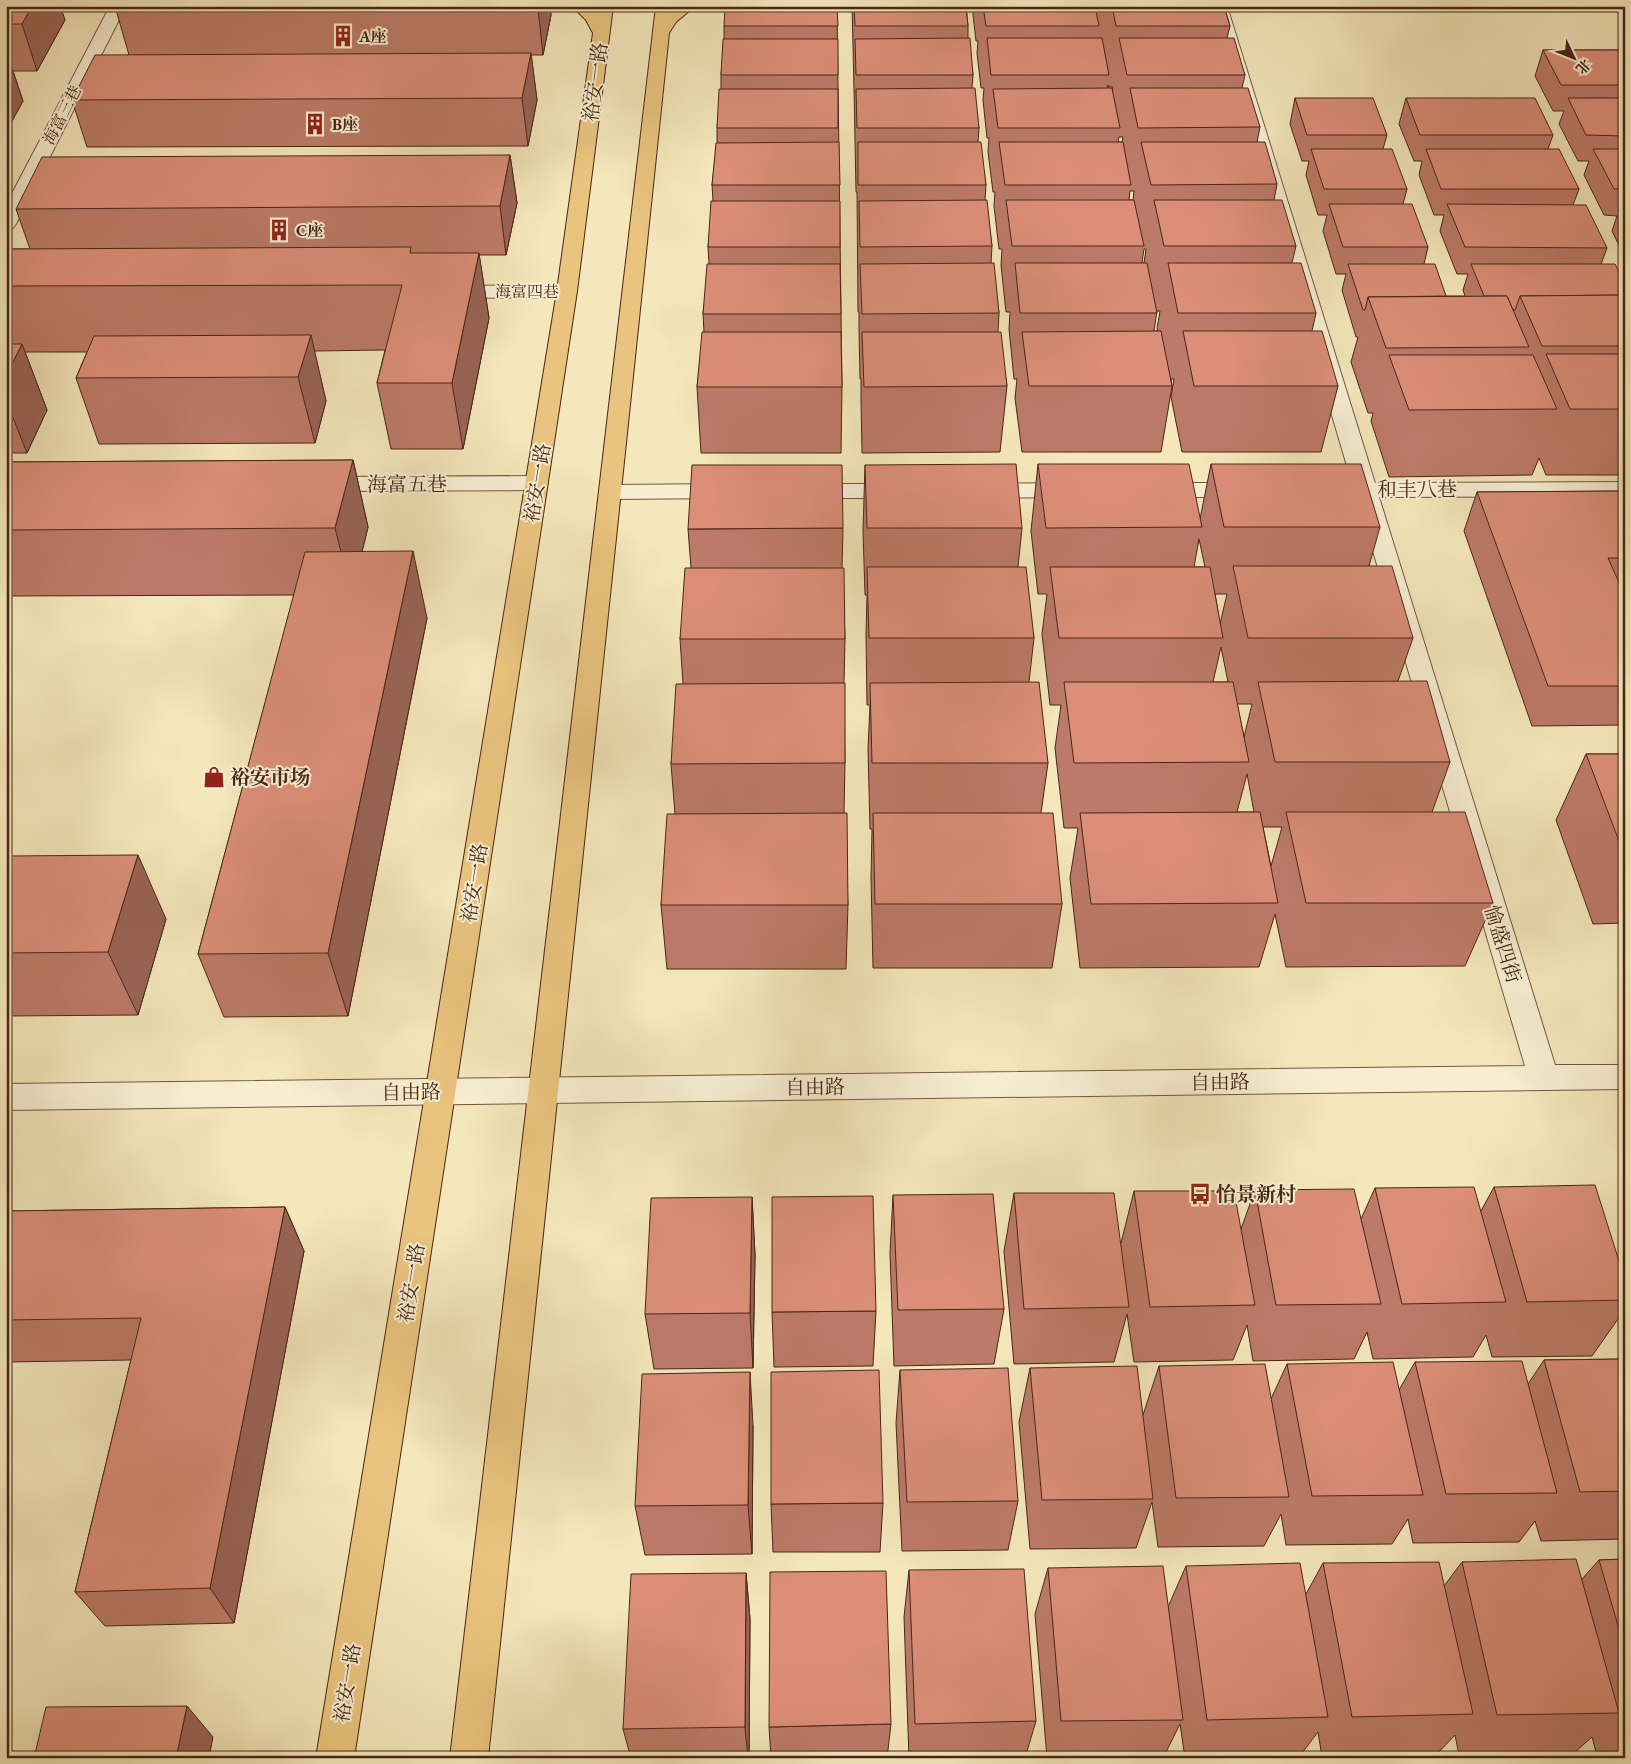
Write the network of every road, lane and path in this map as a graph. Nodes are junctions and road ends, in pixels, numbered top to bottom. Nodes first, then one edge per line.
1 (118, 6) edge
2 (580, 6) edge
3 (687, 6) edge
4 (1219, 6) edge
5 (603, 19) edge
6 (662, 19) edge
7 (6, 224) edge
8 (567, 291) junction
9 (429, 292) edge
10 (537, 483) junction
11 (301, 484) edge
12 (1625, 489) edge
13 (1097, 490) edge
14 (1136, 490) edge
15 (1266, 490) edge
16 (1325, 490) edge
17 (1365, 490) junction
18 (749, 491) edge
19 (789, 491) edge
20 (918, 491) edge
21 (958, 491) edge
22 (610, 492) junction
23 (1625, 1077) edge
24 (1544, 1078) junction
25 (543, 1090) junction
26 (441, 1092) junction
27 (6, 1097) edge
28 (335, 1758) edge
29 (469, 1758) edge

1 - 7 street, 海富三巷
2 - 5 main road
3 - 6 main road
4 - 17 street, 愉盛四街
5 - 8 main road, 裕安一路
6 - 22 main road
8 - 9 street, 海富四巷
8 - 10 main road, 裕安一路
10 - 11 street, 海富五巷
10 - 26 main road, 裕安一路
12 - 17 street, 和丰八巷
13 - 21 street
14 - 15 street
16 - 17 street, 和丰八巷
17 - 24 street, 愉盛四街
18 - 22 street
19 - 20 street
22 - 25 main road
23 - 24 street, 自由路
24 - 25 street, 自由路
25 - 26 street, 自由路
25 - 29 main road
26 - 27 street, 自由路
26 - 28 main road, 裕安一路

